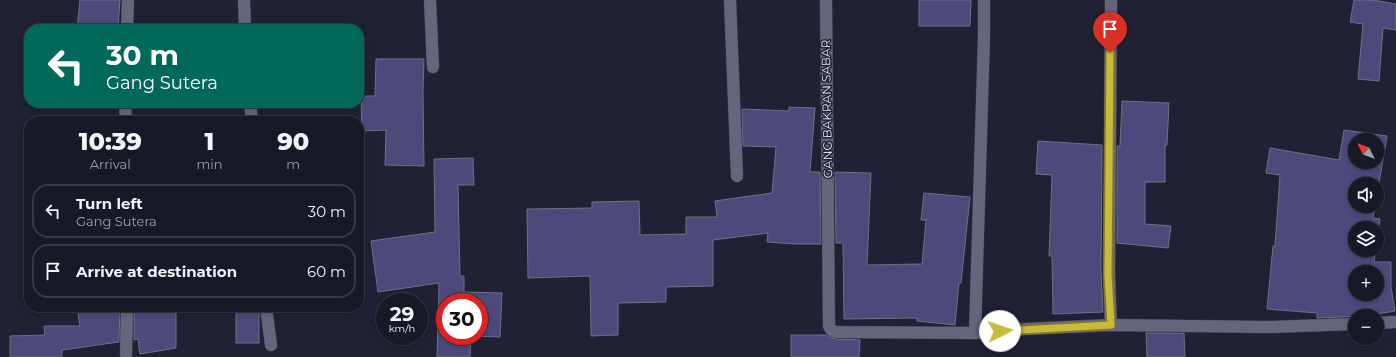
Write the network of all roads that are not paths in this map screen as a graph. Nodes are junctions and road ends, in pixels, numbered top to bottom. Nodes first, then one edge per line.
1 (128, 0) edge
2 (244, 0) edge
3 (430, 0) edge
4 (730, 0) edge
5 (826, 0) edge
6 (984, 0) edge
7 (1111, 0) edge
8 (127, 24) edge
9 (245, 24) edge
10 (433, 67) dead end
11 (737, 176) dead end
12 (127, 312) edge
13 (267, 312) edge
14 (1348, 324) edge
15 (1111, 325) junction
16 (975, 333) junction
17 (271, 345) dead end
18 (126, 354) dead end

1 - 8 street
2 - 9 street
3 - 10 street
4 - 11 street
5 - 16 street, GANG BAKRAN SABAR
6 - 16 street
7 - 15 street
12 - 18 street
13 - 17 street
14 - 15 street
15 - 16 street

